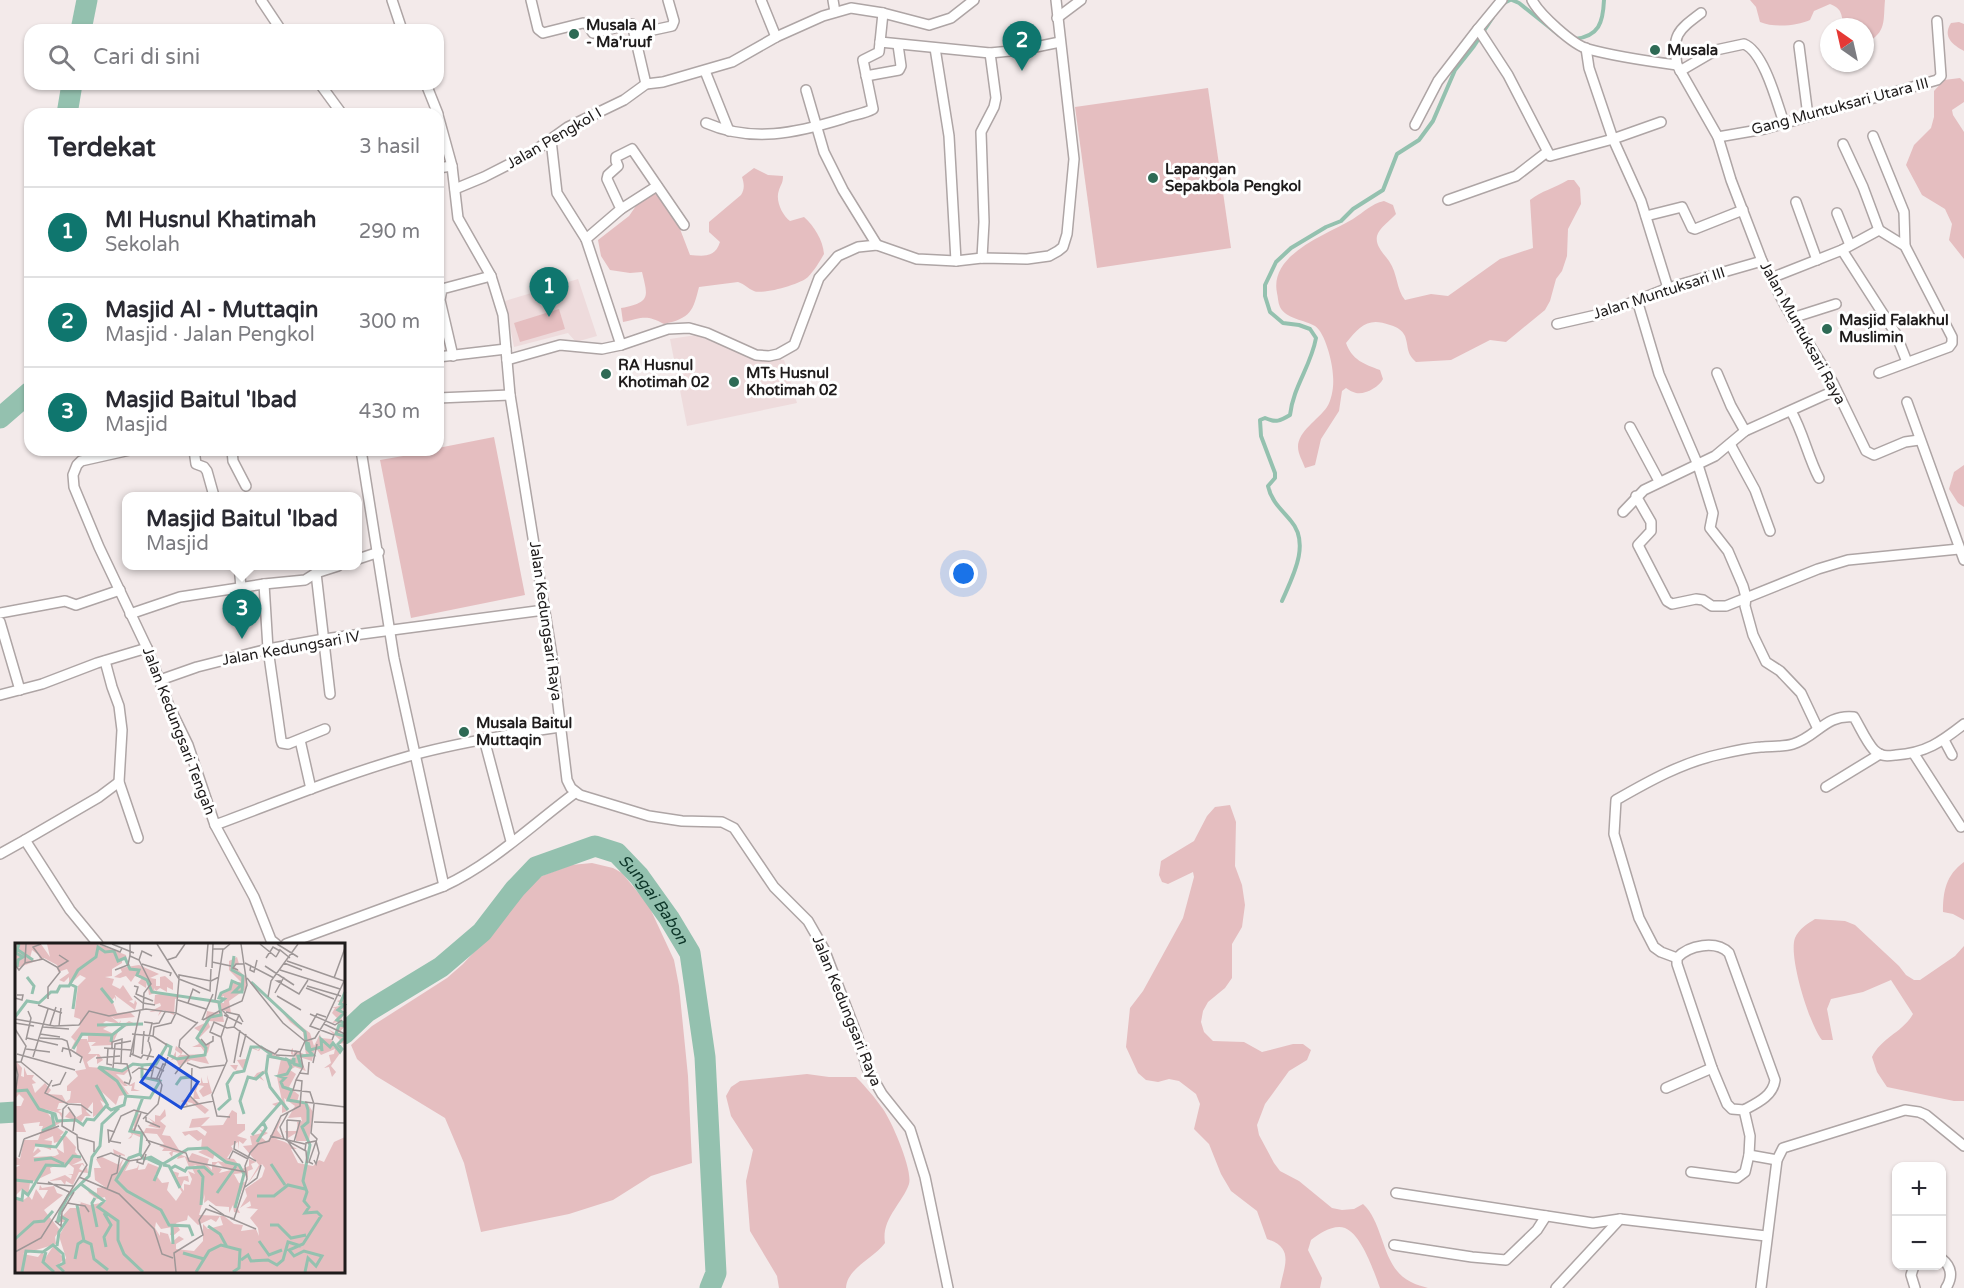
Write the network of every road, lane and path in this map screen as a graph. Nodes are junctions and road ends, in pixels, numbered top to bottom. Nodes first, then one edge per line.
1 (261, 0) edge
2 (392, 0) edge
3 (531, 0) edge
4 (668, 0) edge
5 (761, 0) edge
6 (833, 0) edge
7 (860, 0) edge
8 (974, 0) edge
9 (1056, 0) edge
10 (1081, 0) edge
11 (1502, 0) edge
12 (1532, 0) edge
13 (851, 8) junction
14 (836, 12) junction
15 (883, 14) junction
16 (1701, 14) dead end
17 (1058, 18) junction
18 (1937, 21) dead end
19 (277, 24) edge
20 (400, 24) edge
21 (1479, 31) junction
22 (635, 34) junction
23 (776, 37) junction
24 (880, 42) junction
25 (1060, 42) junction
26 (898, 45) junction
27 (1799, 46) dead end
28 (935, 48) junction
29 (1586, 48) junction
30 (990, 53) junction
31 (1679, 68) junction
32 (705, 71) junction
33 (866, 76) junction
34 (646, 84) junction
35 (325, 90) edge
36 (428, 90) edge
37 (806, 90) dead end
38 (338, 108) edge
39 (435, 108) edge
40 (1808, 116) junction
41 (1661, 122) dead end
42 (706, 123) dead end
43 (1784, 123) junction
44 (1415, 125) dead end
45 (815, 127) junction
46 (729, 131) junction
47 (1873, 136) dead end
48 (444, 137) edge
49 (1718, 137) junction
50 (1613, 139) junction
51 (551, 140) junction
52 (1843, 144) dead end
53 (1547, 152) junction
54 (452, 166) junction
55 (444, 167) edge
56 (657, 186) junction
57 (455, 189) junction
58 (1448, 200) dead end
59 (1796, 201) dead end
60 (621, 209) junction
61 (1743, 210) junction
62 (1837, 213) dead end
63 (1646, 216) junction
64 (684, 225) dead end
65 (1879, 230) junction
66 (586, 239) junction
67 (877, 245) junction
68 (1905, 246) junction
69 (1846, 247) junction
70 (982, 258) junction
71 (1817, 260) junction
72 (956, 261) junction
73 (1762, 261) junction
74 (491, 276) junction
75 (1771, 278) junction
76 (444, 288) edge
77 (1668, 288) junction
78 (1637, 300) junction
79 (1836, 304) dead end
80 (444, 317) edge
81 (1792, 318) junction
82 (1557, 324) dead end
83 (621, 345) junction
84 (506, 349) junction
85 (453, 356) junction
86 (444, 357) edge
87 (507, 360) junction
88 (1907, 362) junction
89 (1717, 373) dead end
90 (1879, 373) dead end
91 (1836, 390) junction
92 (510, 395) junction
93 (444, 398) edge
94 (1907, 402) dead end
95 (1791, 411) junction
96 (1630, 427) dead end
97 (1745, 431) junction
98 (1919, 440) junction
99 (1730, 444) junction
100 (106, 456) edge
101 (194, 456) edge
102 (232, 456) edge
103 (362, 456) edge
104 (1698, 465) junction
105 (1820, 478) dead end
106 (1659, 482) junction
107 (246, 486) dead end
108 (213, 492) edge
109 (1636, 496) junction
110 (1623, 512) dead end
111 (1770, 531) dead end
112 (1964, 531) edge
113 (1953, 533) junction
114 (1959, 549) junction
115 (379, 552) junction
116 (362, 557) edge
117 (1964, 561) edge
118 (239, 570) edge
119 (325, 570) edge
120 (316, 573) junction
121 (264, 584) junction
122 (242, 587) junction
123 (120, 590) junction
124 (1746, 597) junction
125 (544, 610) junction
126 (0, 613) edge
127 (130, 614) junction
128 (0, 622) edge
129 (389, 631) junction
130 (324, 639) junction
131 (147, 648) junction
132 (268, 649) junction
133 (105, 661) junction
134 (160, 680) junction
135 (20, 690) junction
136 (330, 694) dead end
137 (0, 695) edge
138 (1964, 724) edge
139 (560, 727) junction
140 (325, 729) dead end
141 (1818, 729) junction
142 (484, 739) junction
143 (300, 740) junction
144 (1944, 740) junction
145 (1880, 754) junction
146 (1914, 754) junction
147 (414, 755) junction
148 (1952, 755) dead end
149 (119, 782) junction
150 (1826, 787) dead end
151 (312, 789) junction
152 (575, 793) junction
153 (215, 825) junction
154 (1961, 827) dead end
155 (138, 838) dead end
156 (25, 840) junction
157 (511, 841) junction
158 (0, 854) edge
159 (444, 886) junction
160 (273, 942) edge
161 (96, 943) edge
162 (291, 943) edge
163 (1677, 958) junction
164 (1712, 1068) junction
165 (1666, 1088) dead end
166 (1744, 1110) junction
167 (1964, 1146) edge
168 (1749, 1155) junction
169 (1777, 1160) junction
170 (1691, 1172) dead end
171 (1396, 1193) dead end
172 (1546, 1216) junction
173 (1620, 1219) junction
174 (1766, 1236) junction
175 (1394, 1245) dead end
176 (1946, 1265) edge
177 (1913, 1270) edge
178 (948, 1288) edge
179 (1556, 1288) edge
180 (1761, 1288) edge
181 (1915, 1288) edge
182 (1947, 1288) edge

1 - 19 street
2 - 20 street
3 - 22 street
4 - 22 street
5 - 23 street
6 - 14 street
7 - 13 street, Jalan Pengkol I
8 - 15 street, Jalan Pengkol I
9 - 17 street
10 - 17 street
11 - 21 street
12 - 29 street
13 - 14 street, Jalan Pengkol I
13 - 15 street, Jalan Pengkol I
14 - 23 street, Jalan Pengkol I
15 - 24 street
16 - 31 street
17 - 25 street
18 - 40 street, Gang Muntuksari Utara III
21 - 44 street
21 - 53 street
22 - 34 street
23 - 32 street, Jalan Pengkol I
24 - 26 street
24 - 33 street
25 - 30 street
25 - 70 street
26 - 28 street
26 - 33 street
27 - 40 street
28 - 30 street
28 - 72 street
29 - 31 street
29 - 50 street
30 - 70 street
31 - 43 street
31 - 49 street, Jalan Muntuksari Raya
32 - 34 street, Jalan Pengkol I
32 - 46 street
33 - 45 street
34 - 51 street, Jalan Pengkol I
35 - 38 street
36 - 39 street, Jalan Kedungsari Raya
37 - 45 street
40 - 43 street, Gang Muntuksari Utara III
41 - 50 street
42 - 46 street
43 - 49 street, Gang Muntuksari Utara III
45 - 46 street
45 - 67 street
47 - 68 street
48 - 54 street, Jalan Kedungsari Raya
49 - 61 street, Jalan Muntuksari Raya
50 - 53 street
50 - 63 street
51 - 57 street, Jalan Pengkol I
51 - 66 street
52 - 65 street
53 - 58 street
54 - 55 street
54 - 57 street, Jalan Kedungsari Raya
56 - 60 street
56 - 60 street
56 - 64 street
57 - 74 street, Jalan Kedungsari Raya
59 - 71 street
60 - 66 street
61 - 63 street
61 - 73 street, Jalan Muntuksari Raya
62 - 69 street
63 - 77 street
65 - 68 street
65 - 69 street
66 - 83 street
67 - 72 street
67 - 83 street
68 - 88 street
69 - 71 street
69 - 88 street
70 - 72 street
71 - 75 street
73 - 75 street, Jalan Muntuksari Raya
73 - 77 street, Jalan Muntuksari III
74 - 76 street
74 - 84 street, Jalan Kedungsari Raya
75 - 81 street, Jalan Muntuksari Raya
77 - 78 street, Jalan Muntuksari III
78 - 82 street, Jalan Muntuksari III
78 - 104 street
79 - 81 street
80 - 85 street
81 - 91 street, Jalan Muntuksari Raya
83 - 87 street
84 - 85 street
84 - 87 street, Jalan Kedungsari Raya
85 - 86 street
87 - 92 street, Jalan Kedungsari Raya
88 - 90 street
89 - 97 street
91 - 95 street
91 - 98 street, Jalan Muntuksari Raya
92 - 93 street
92 - 125 street, Jalan Kedungsari Raya
94 - 98 street
95 - 97 street
95 - 105 street
96 - 106 street
97 - 99 street
98 - 113 street
99 - 104 street
99 - 111 street
100 - 123 street, Jalan Kedungsari Tengah
101 - 108 street
102 - 107 street
103 - 115 street
104 - 106 street
104 - 124 street
106 - 109 street
109 - 110 street
109 - 124 street
112 - 113 street
113 - 114 street
114 - 117 street
114 - 124 street
115 - 116 street
115 - 129 street
118 - 122 street
119 - 120 street
120 - 121 street
120 - 130 street
121 - 122 street
121 - 132 street
122 - 127 street
123 - 126 street
123 - 127 street, Jalan Kedungsari Tengah
124 - 141 street
125 - 129 street, Jalan Kedungsari IV
125 - 139 street, Jalan Kedungsari Raya
127 - 131 street, Jalan Kedungsari Tengah
128 - 135 street
129 - 130 street, Jalan Kedungsari IV
129 - 147 street
130 - 132 street, Jalan Kedungsari IV
130 - 136 street
131 - 133 street
131 - 134 street, Jalan Kedungsari Tengah
132 - 134 street, Jalan Kedungsari IV
132 - 143 street
133 - 135 street
133 - 149 street
134 - 153 street, Jalan Kedungsari Tengah
135 - 137 street
138 - 144 street
139 - 142 street
139 - 152 street, Jalan Kedungsari Raya
140 - 143 street
141 - 145 street
141 - 163 street
142 - 147 street
142 - 157 street
143 - 151 street
144 - 146 street
144 - 148 street
145 - 146 street
145 - 150 street
146 - 154 street
147 - 151 street
147 - 159 street
149 - 155 street
149 - 156 street
151 - 153 street
152 - 157 street
152 - 178 street, Jalan Kedungsari Raya
153 - 160 street, Jalan Kedungsari Tengah
156 - 158 street
156 - 161 street
157 - 159 street
159 - 162 street
163 - 164 street
163 - 166 street
164 - 165 street
164 - 166 street
166 - 168 street
167 - 169 street
168 - 169 street
168 - 170 street
169 - 174 street
171 - 172 street
172 - 173 street
172 - 175 street
173 - 174 street
173 - 179 street
174 - 180 street
176 - 182 street
177 - 181 street

